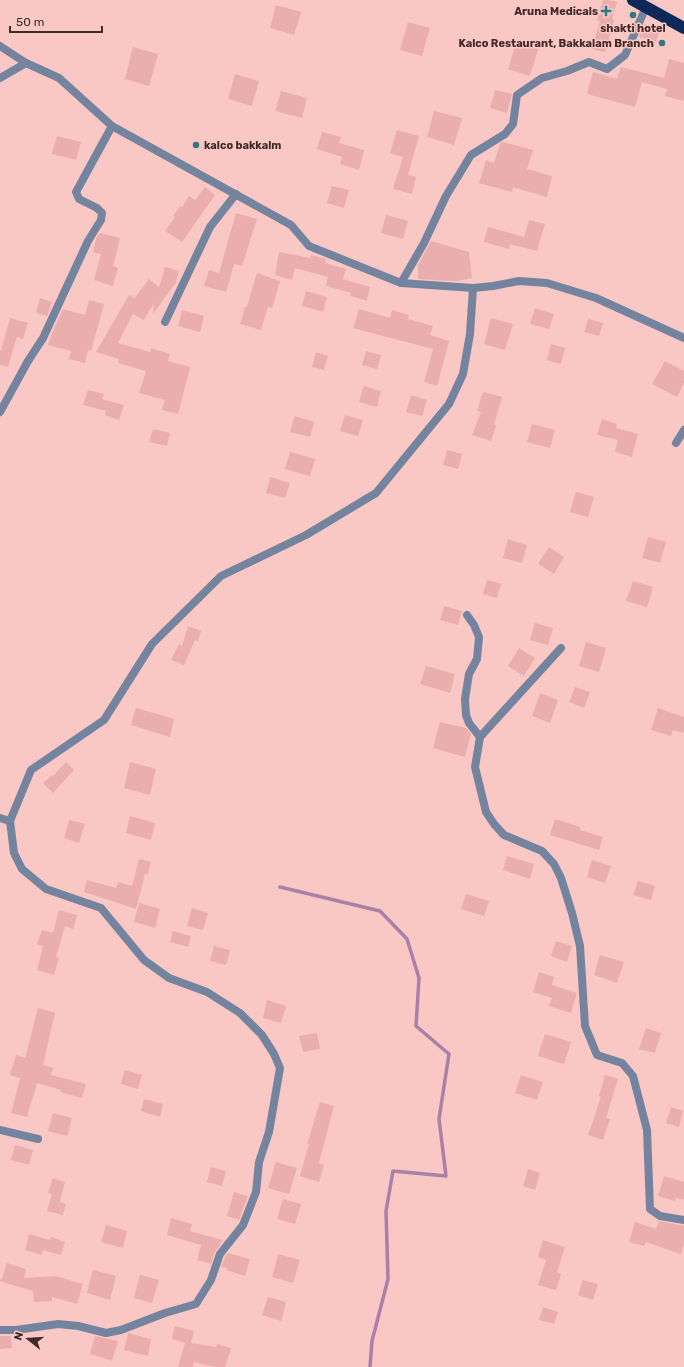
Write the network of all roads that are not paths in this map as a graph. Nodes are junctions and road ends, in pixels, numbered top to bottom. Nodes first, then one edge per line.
1 (633, 0) edge
2 (646, 7) junction
3 (684, 28) edge
4 (0, 46) edge
5 (26, 63) junction
6 (0, 78) edge
7 (112, 126) junction
8 (236, 194) junction
9 (401, 283) junction
10 (473, 288) junction
11 (165, 322) dead end
12 (684, 338) edge
13 (0, 412) edge
14 (684, 430) edge
15 (676, 442) dead end
16 (467, 615) dead end
17 (561, 648) dead end
18 (480, 737) junction
19 (0, 818) edge
20 (10, 821) junction
21 (0, 1130) edge
22 (38, 1139) dead end
23 (684, 1220) edge
24 (0, 1330) edge

1 - 2 highway
2 - 3 highway
2 - 9 street
4 - 5 street
5 - 6 street
5 - 7 street
7 - 8 street
7 - 13 street
8 - 9 street
8 - 11 street
9 - 10 street
10 - 12 street
10 - 20 street
14 - 15 street
16 - 18 street
17 - 18 street
18 - 23 street
19 - 20 street
20 - 24 street
21 - 22 street

